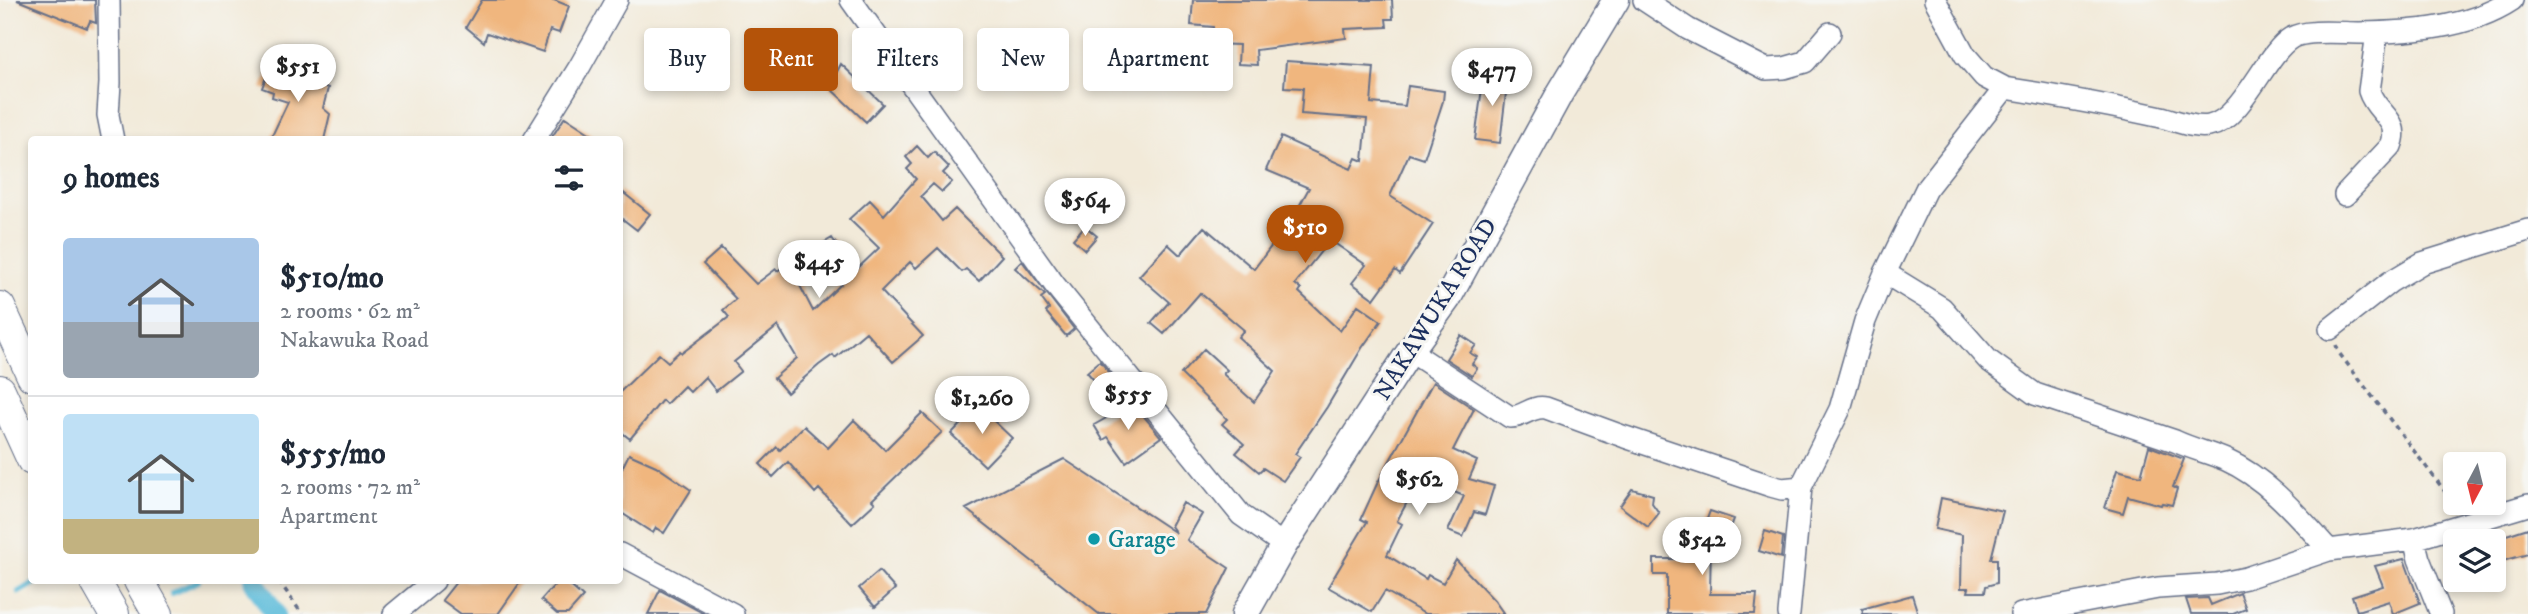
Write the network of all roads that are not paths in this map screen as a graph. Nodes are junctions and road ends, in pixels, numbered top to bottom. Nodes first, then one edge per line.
1 (108, 0) edge
2 (617, 0) edge
3 (851, 0) edge
4 (1616, 0) edge
5 (1644, 0) edge
6 (1935, 0) edge
7 (2512, 0) edge
8 (1830, 33) dead end
9 (2377, 33) junction
10 (2005, 88) junction
11 (112, 136) edge
12 (536, 136) edge
13 (2345, 195) dead end
14 (2528, 230) edge
15 (1885, 273) junction
16 (0, 307) edge
17 (2330, 329) road end
18 (1410, 351) junction
19 (28, 367) edge
20 (0, 390) edge
21 (28, 451) edge
22 (1801, 487) junction
23 (2528, 505) edge
24 (2414, 539) junction
25 (1284, 545) junction
26 (2329, 550) junction
27 (623, 556) edge
28 (96, 584) edge
29 (141, 584) edge
30 (430, 584) edge
31 (114, 614) edge
32 (158, 614) edge
33 (394, 614) edge
34 (733, 614) edge
35 (1245, 614) edge
36 (1789, 614) edge
37 (2021, 614) edge
38 (2441, 614) edge

1 - 11 street
2 - 12 street
3 - 25 street
4 - 18 main road, NAKAWUKA ROAD
5 - 8 street
6 - 10 street
7 - 9 street
9 - 10 street
9 - 13 street
10 - 15 street
14 - 17 street
15 - 22 street
15 - 26 street
16 - 19 highway
18 - 22 street
18 - 25 main road, NAKAWUKA ROAD
20 - 21 highway
22 - 36 street
23 - 24 street
24 - 26 street
24 - 38 street
25 - 35 main road, NAKAWUKA ROAD
26 - 37 street
27 - 34 street
28 - 31 highway
29 - 32 highway
30 - 33 street

